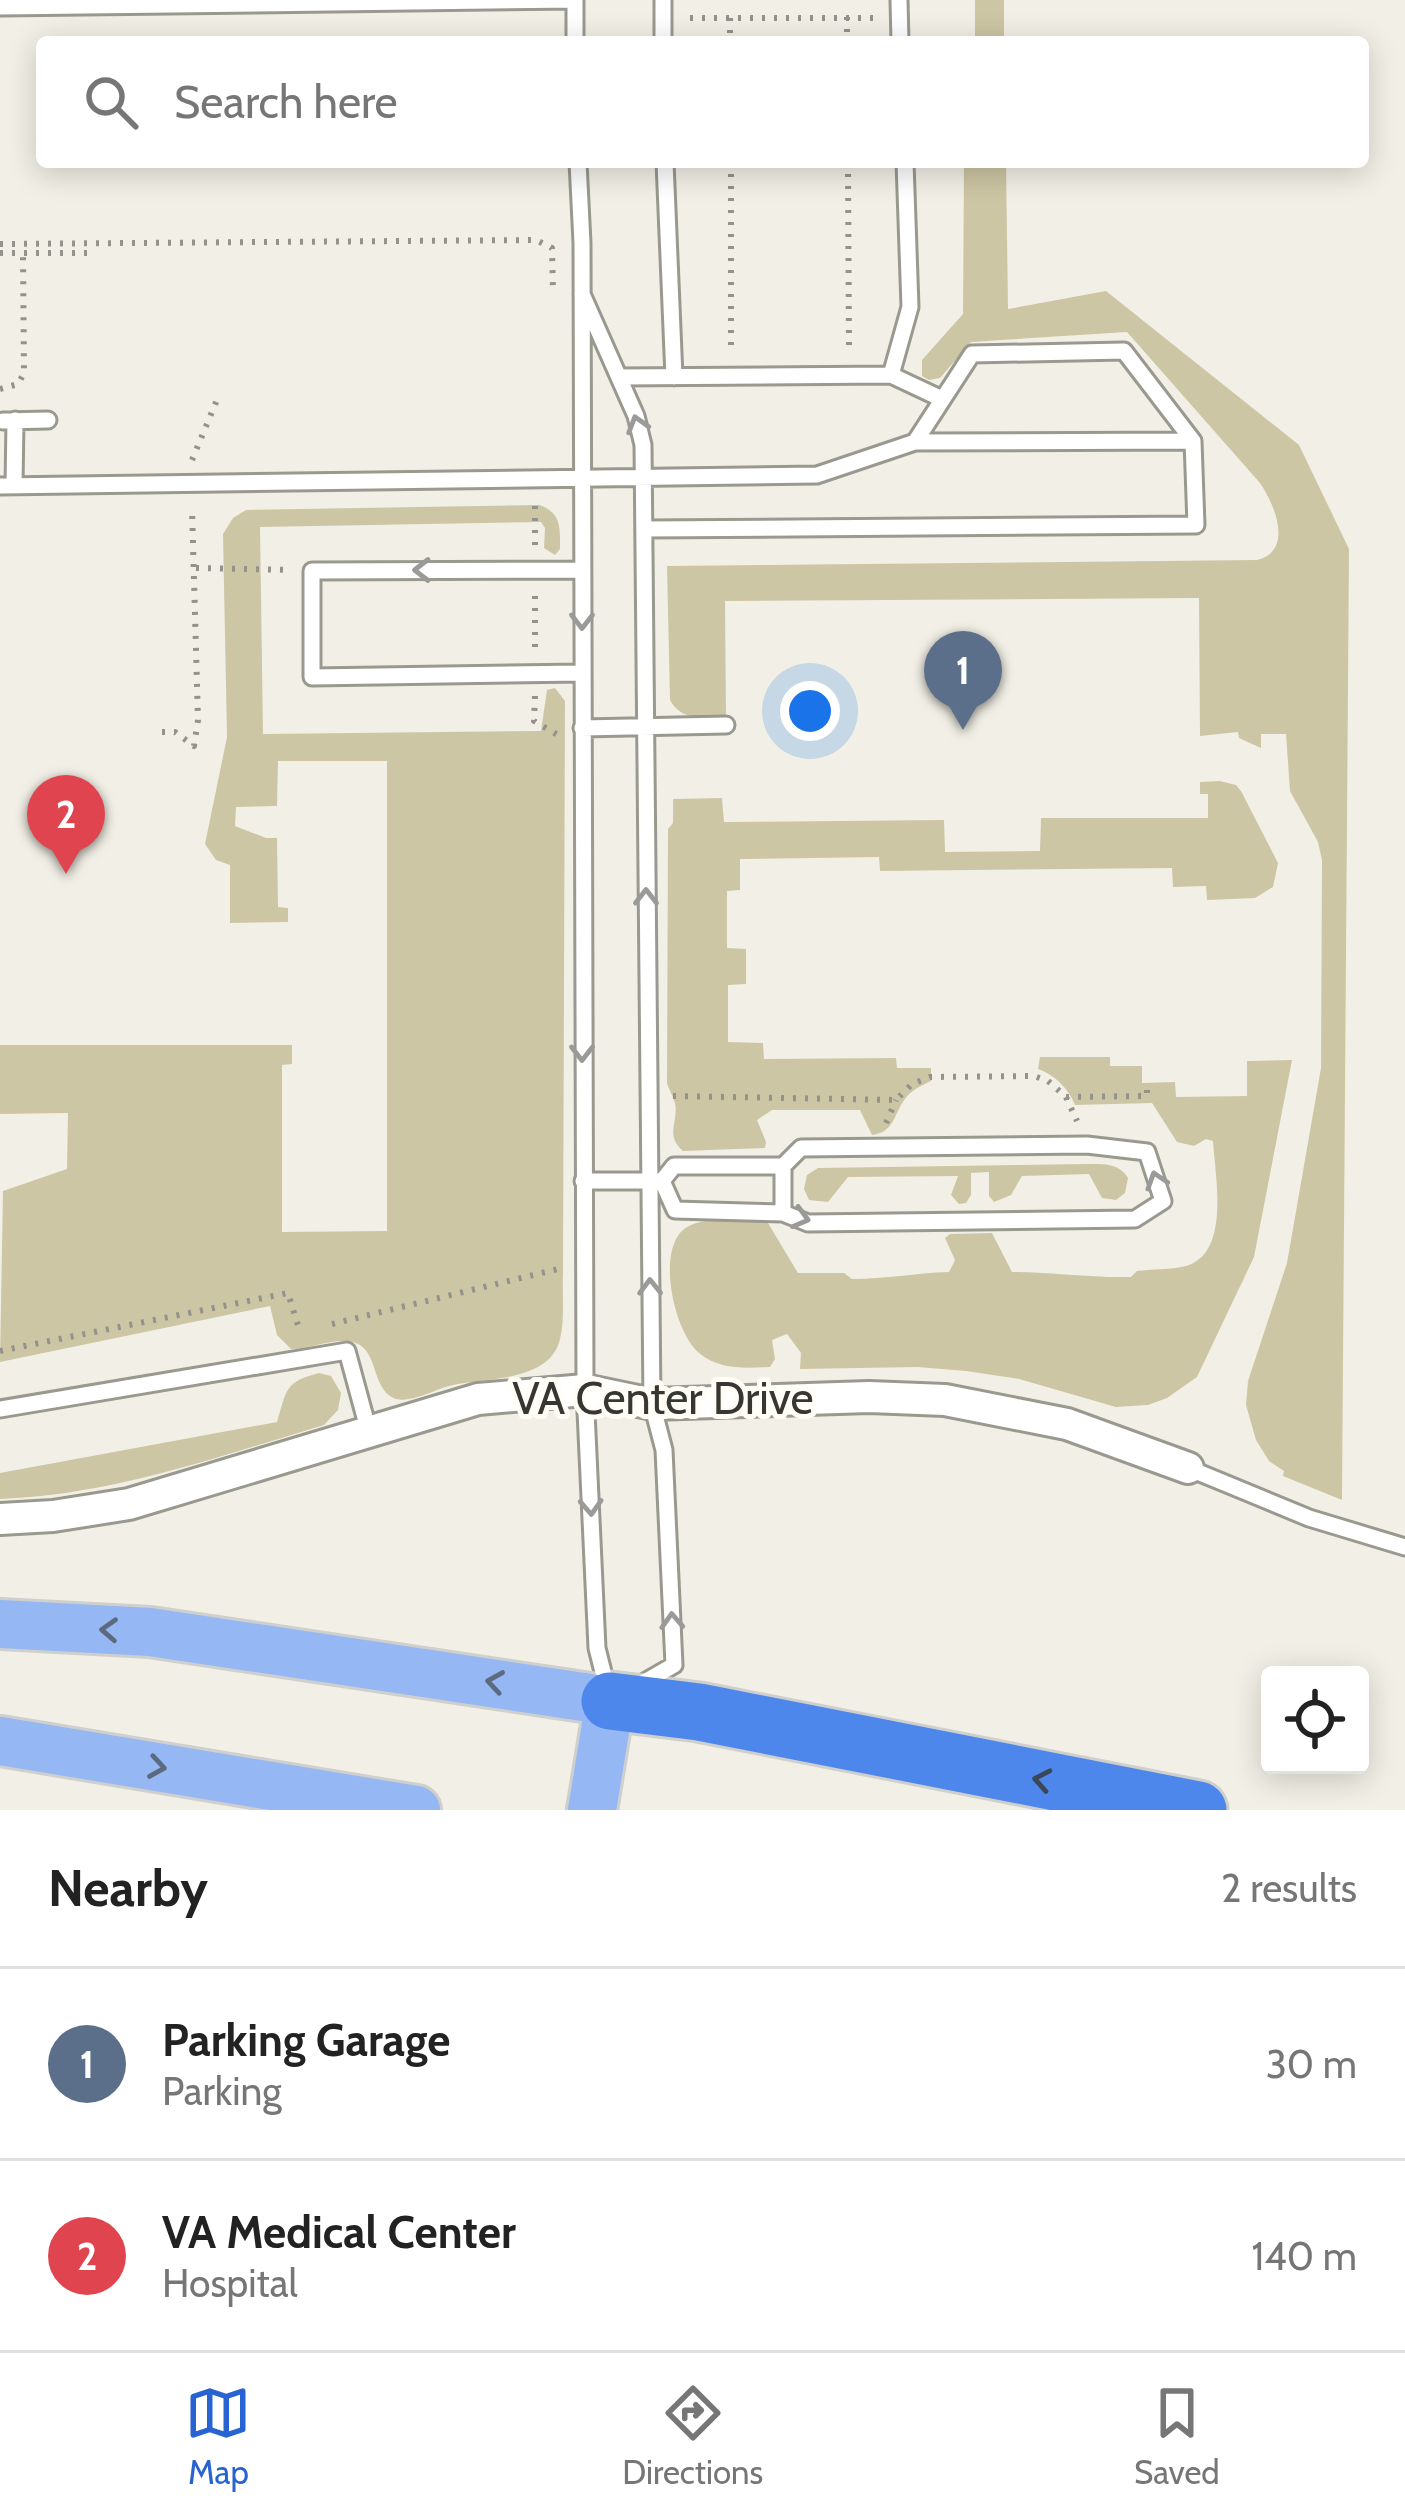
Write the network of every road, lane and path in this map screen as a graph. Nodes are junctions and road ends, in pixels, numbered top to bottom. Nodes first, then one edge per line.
1 (93, 3) edge
2 (0, 7) edge
3 (662, 9) edge
4 (899, 9) edge
5 (847, 17) junction
6 (730, 18) junction
7 (575, 36) edge
8 (730, 36) edge
9 (847, 36) edge
10 (578, 168) edge
11 (665, 168) edge
12 (730, 168) edge
13 (848, 168) edge
14 (905, 168) edge
15 (0, 244) edge
16 (0, 253) edge
17 (23, 253) junction
18 (88, 260) dead end
19 (553, 294) dead end
20 (582, 294) junction
21 (849, 360) dead end
22 (731, 361) dead end
23 (891, 375) junction
24 (619, 377) junction
25 (674, 377) junction
26 (0, 389) edge
27 (219, 395) dead end
28 (942, 399) junction
29 (48, 420) dead end
30 (9, 421) edge
31 (1193, 441) junction
32 (915, 442) junction
33 (536, 479) junction
34 (581, 479) junction
35 (644, 479) junction
36 (192, 482) junction
37 (7, 486) edge
38 (644, 530) junction
39 (195, 568) junction
40 (581, 569) junction
41 (535, 570) junction
42 (312, 571) junction
43 (582, 673) junction
44 (535, 674) junction
45 (726, 725) dead end
46 (645, 727) junction
47 (582, 728) junction
48 (162, 732) dead end
49 (561, 737) dead end
50 (1148, 1089) dead end
51 (674, 1096) dead end
52 (783, 1166) junction
53 (583, 1181) junction
54 (655, 1182) junction
55 (783, 1213) junction
56 (559, 1248) dead end
57 (322, 1327) dead end
58 (0, 1351) edge
59 (277, 1360) junction
60 (585, 1390) junction
61 (652, 1404) junction
62 (0, 1409) edge
63 (369, 1432) junction
64 (1188, 1468) joint
65 (0, 1519) edge
66 (1405, 1546) edge
67 (0, 1624) edge
68 (610, 1701) junction
69 (0, 1741) edge
70 (416, 1810) edge
71 (592, 1810) edge
72 (1198, 1810) edge

1 - 2 lane
1 - 7 lane
3 - 6 path
4 - 5 path
5 - 6 path
5 - 9 path
6 - 8 path
10 - 20 lane
11 - 25 lane
12 - 22 path
13 - 21 path
14 - 23 lane
15 - 19 path
16 - 17 path
17 - 18 path
17 - 26 path
20 - 24 lane
20 - 34 lane
23 - 25 lane
23 - 28 lane
24 - 25 lane
35 -> 24 lane
27 - 36 path
28 - 31 lane
28 - 32 lane
29 - 30 lane
30 - 37 lane
31 - 32 lane
31 - 38 lane
32 - 35 lane
33 - 34 lane
33 - 36 lane
33 - 41 path
34 - 35 lane
34 - 40 lane
35 - 38 lane
36 - 37 lane
36 - 39 path
38 - 46 lane
39 - 42 path
39 - 48 path
40 - 41 lane
40 -> 43 lane
41 -> 42 lane
41 - 44 path
42 - 44 lane
43 - 44 lane
43 - 47 lane
44 - 49 path
45 - 46 lane
46 - 47 lane
54 -> 46 lane
47 -> 53 lane
50 - 51 path
52 - 54 lane
52 - 55 lane
55 -> 52 lane
53 - 54 lane
53 - 60 lane
54 - 55 lane
61 -> 54 lane
56 - 57 path
58 - 59 path
59 - 62 lane
59 - 63 lane
60 - 61 street, VA Center Drive
60 - 63 street, VA Center Drive
60 -> 68 lane
61 - 64 street, VA Center Drive
68 -> 61 lane
63 - 65 street, VA Center Drive
64 - 66 lane
68 -> 67 main road
68 - 71 main road
72 -> 68 highway
69 -> 70 main road

